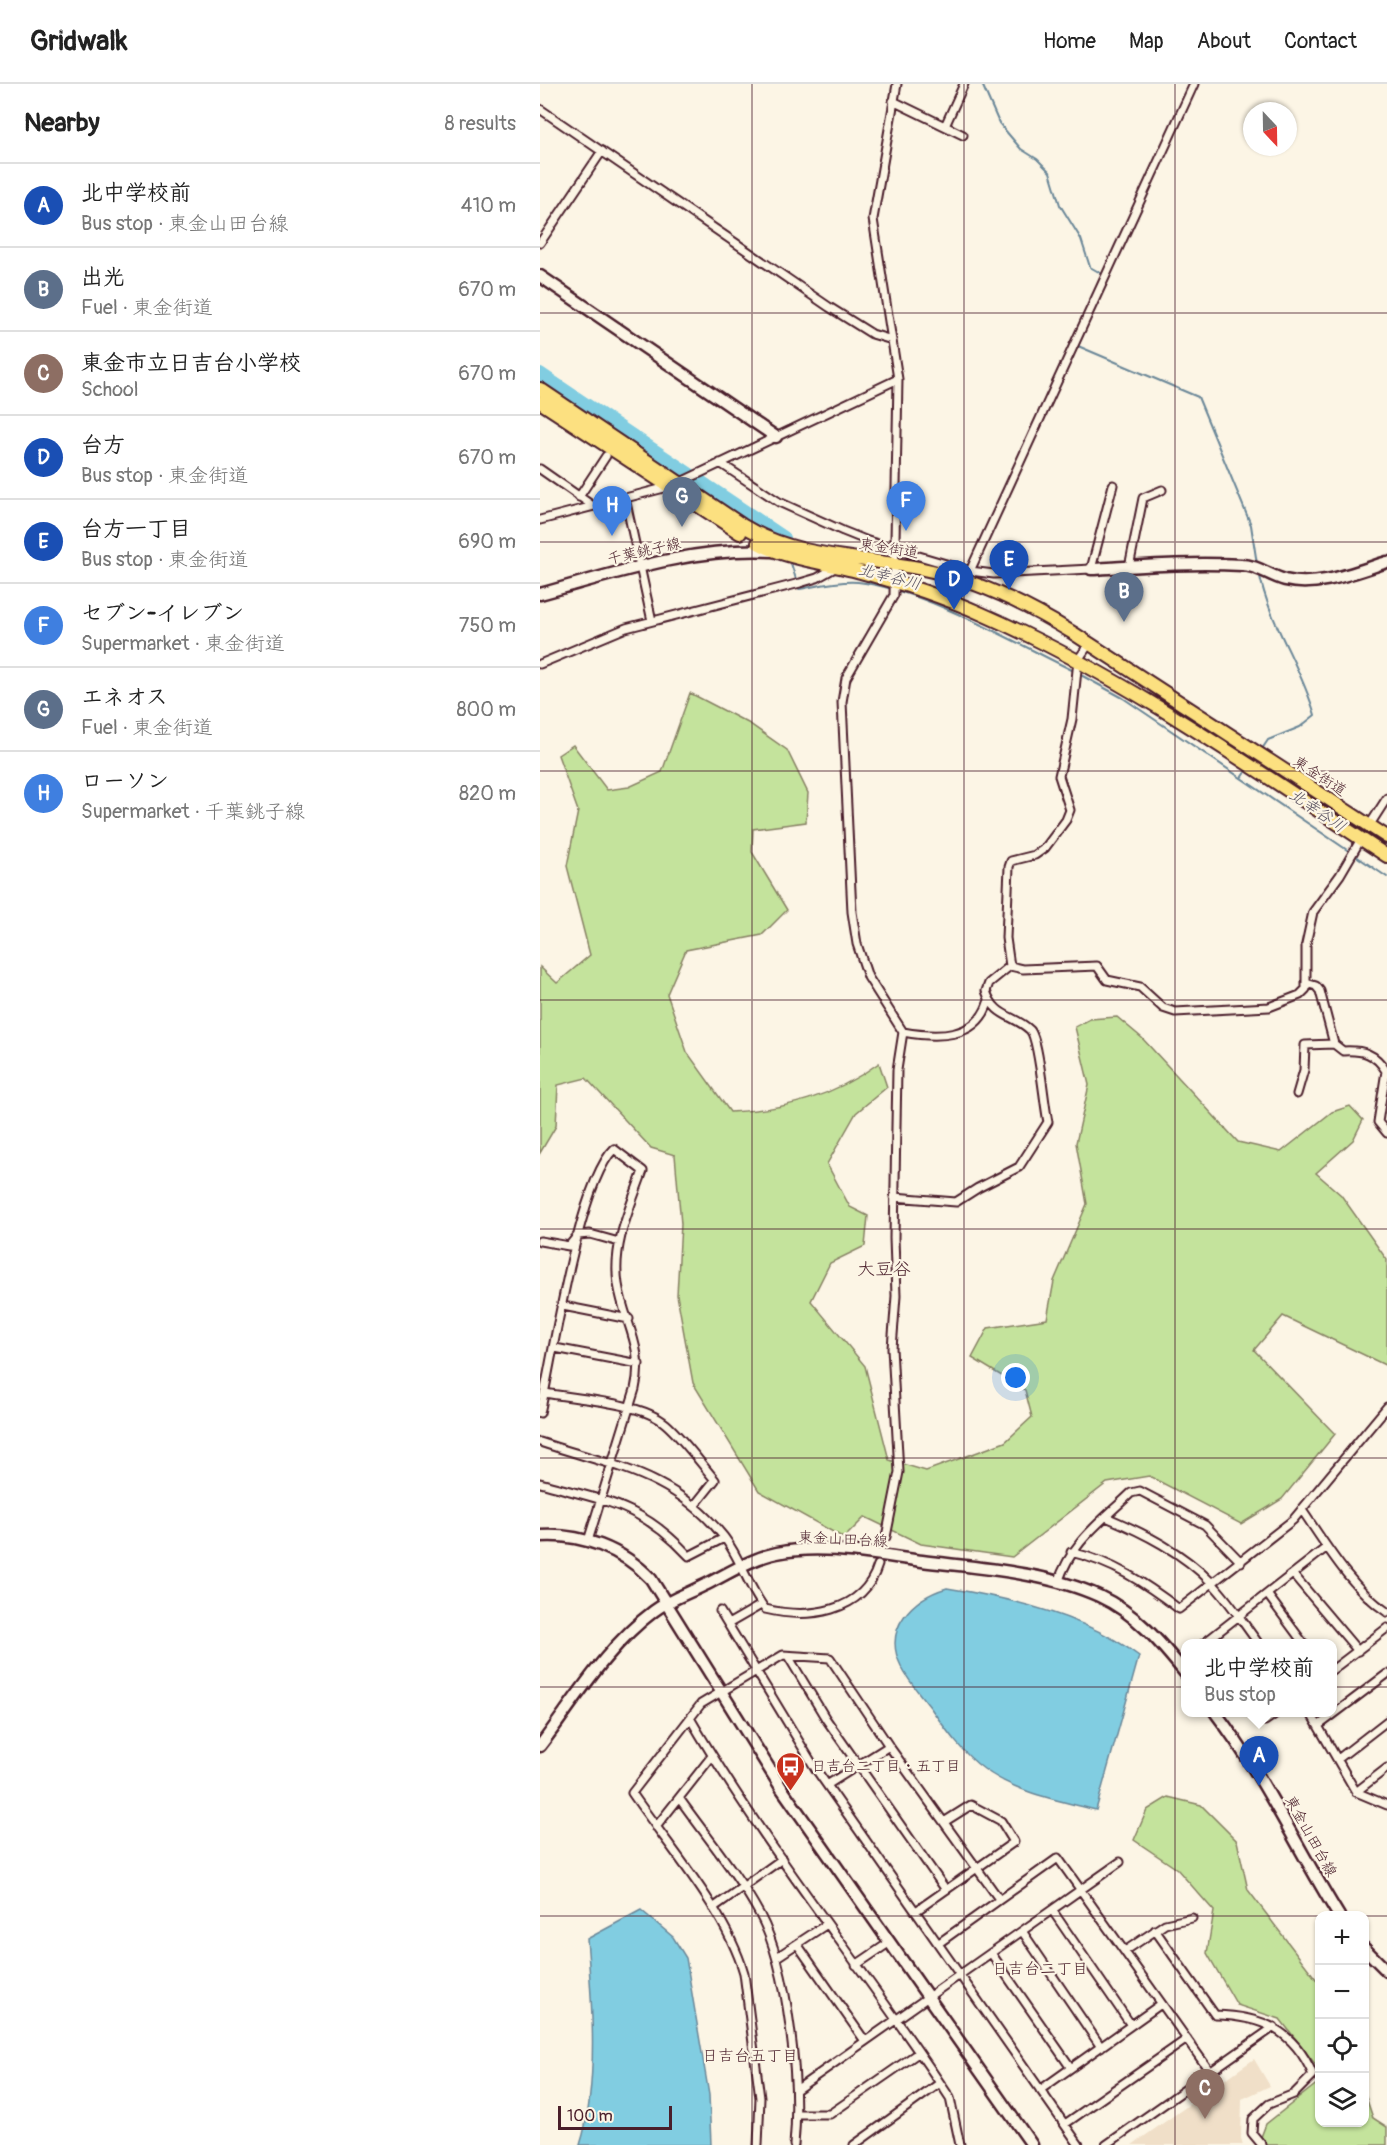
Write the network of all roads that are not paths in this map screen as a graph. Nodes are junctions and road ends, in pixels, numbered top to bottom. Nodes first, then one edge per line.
1 (897, 84) edge
2 (964, 84) edge
3 (1194, 84) edge
4 (893, 101) junction
5 (540, 109) edge
6 (945, 126) junction
7 (963, 135) dead end
8 (602, 151) junction
9 (540, 243) edge
10 (540, 276) edge
11 (892, 340) junction
12 (898, 380) junction
13 (540, 389) edge
14 (540, 402) edge
15 (776, 437) junction
16 (606, 456) dead end
17 (720, 464) junction
18 (540, 469) edge
19 (679, 483) junction
20 (1113, 485) dead end
21 (667, 487) junction
22 (1162, 490) dead end
23 (579, 497) junction
24 (625, 498) junction
25 (593, 506) junction
26 (540, 520) edge
27 (741, 529) junction
28 (896, 548) junction
29 (772, 551) junction
30 (724, 552) junction
31 (1387, 562) edge
32 (896, 564) junction
33 (641, 565) junction
34 (837, 566) junction
35 (1129, 567) junction
36 (1091, 569) junction
37 (970, 571) junction
38 (994, 574) junction
39 (895, 581) junction
40 (990, 590) junction
41 (540, 594) edge
42 (652, 621) junction
43 (1089, 644) junction
44 (1078, 660) junction
45 (540, 664) edge
46 (1387, 798) edge
47 (1369, 826) junction
48 (1387, 837) edge
49 (1361, 839) junction
50 (1387, 856) edge
51 (1010, 966) junction
52 (1306, 984) junction
53 (989, 1000) junction
54 (903, 1032) junction
55 (1334, 1044) junction
56 (1297, 1094) dead end
57 (1387, 1134) edge
58 (894, 1197) junction
59 (578, 1235) junction
60 (540, 1241) edge
61 (620, 1242) junction
62 (563, 1306) junction
63 (629, 1319) junction
64 (555, 1348) junction
65 (639, 1364) junction
66 (544, 1393) junction
67 (1387, 1407) edge
68 (629, 1408) junction
69 (540, 1413) edge
70 (540, 1442) edge
71 (612, 1464) junction
72 (540, 1483) edge
73 (602, 1500) junction
74 (695, 1505) junction
75 (1302, 1510) junction
76 (1106, 1517) junction
77 (540, 1536) edge
78 (886, 1537) tunnel mouth
79 (724, 1538) junction
80 (588, 1541) junction
81 (1327, 1547) junction
82 (1071, 1552) junction
83 (1241, 1562) junction
84 (878, 1565) tunnel mouth
85 (742, 1566) junction
86 (1293, 1574) junction
87 (1058, 1583) junction
88 (1213, 1584) junction
89 (1267, 1594) junction
90 (667, 1603) junction
91 (761, 1605) junction
92 (720, 1611) dead end
93 (1387, 1612) edge
94 (1238, 1616) junction
95 (728, 1624) junction
96 (1387, 1628) edge
97 (1211, 1639) edge
98 (1255, 1639) edge
99 (1300, 1639) edge
100 (1358, 1651) junction
101 (788, 1656) junction
102 (1181, 1661) edge
103 (1337, 1666) edge
104 (754, 1671) junction
105 (1387, 1674) edge
106 (720, 1691) junction
107 (1337, 1712) edge
108 (1218, 1717) edge
109 (1312, 1717) edge
110 (1330, 1717) edge
111 (690, 1718) junction
112 (1387, 1721) edge
113 (1318, 1726) junction
114 (540, 1746) edge
115 (889, 1746) junction
116 (712, 1756) junction
117 (1338, 1760) junction
118 (859, 1766) junction
119 (1387, 1768) edge
120 (826, 1785) junction
121 (1356, 1792) junction
122 (679, 1798) junction
123 (1387, 1805) edge
124 (944, 1822) junction
125 (656, 1827) junction
126 (782, 1859) junction
127 (1120, 1862) dead end
128 (977, 1868) junction
129 (742, 1887) junction
130 (946, 1890) junction
131 (1081, 1890) junction
132 (999, 1899) junction
133 (713, 1908) junction
134 (1052, 1910) junction
135 (916, 1911) junction
136 (1337, 1911) edge
137 (1192, 1918) dead end
138 (827, 1924) junction
139 (1155, 1930) junction
140 (1022, 1931) junction
141 (890, 1942) junction
142 (939, 1943) junction
143 (797, 1944) junction
144 (1125, 1951) junction
145 (1369, 1952) edge
146 (991, 1953) junction
147 (777, 1957) junction
148 (856, 1965) junction
149 (1387, 1971) edge
150 (961, 1974) junction
151 (928, 1997) junction
152 (1161, 2004) junction
153 (896, 2020) junction
154 (1131, 2025) junction
155 (1274, 2027) junction
156 (1187, 2039) junction
157 (865, 2041) junction
158 (1101, 2047) junction
159 (918, 2053) junction
160 (1071, 2068) junction
161 (1211, 2073) junction
162 (940, 2083) junction
163 (796, 2090) junction
164 (1040, 2090) junction
165 (797, 2114) junction
166 (1065, 2124) junction
167 (758, 2145) edge
168 (794, 2145) edge
169 (854, 2145) edge
170 (960, 2145) edge
171 (1032, 2145) edge
172 (1080, 2145) edge
173 (1106, 2145) edge
174 (1262, 2145) edge

1 - 4 street
2 - 6 street
3 - 37 street
4 - 6 street
4 - 11 street
5 - 8 street
6 - 7 street
8 - 9 street
8 - 11 street
10 - 15 street
11 - 12 street
12 - 15 street
12 - 28 street
13 - 19 highway, 東金街道
14 - 21 highway, 東金街道
15 - 17 street
16 - 23 street
17 - 19 street
17 - 28 street
18 - 23 street
19 - 21 street
19 - 27 highway, 東金街道
20 - 36 street
21 - 24 street
21 - 27 highway, 東金街道
22 - 35 street
23 - 25 street
24 - 25 street
24 - 33 street
25 - 26 street
27 - 29 highway, 東金街道
27 - 30 street
27 - 32 highway, 東金街道
28 - 32 street
28 - 37 street
29 - 30 street, 千葉銚子線
29 - 34 highway, 東金街道
30 - 33 street, 千葉銚子線
31 - 35 street
32 - 39 street
32 - 40 highway, 東金街道
33 - 41 street, 千葉銚子線
33 - 42 street
34 - 39 highway, 東金街道
34 - 42 street
35 - 36 street
36 - 38 street
37 - 38 street
38 - 40 street
39 - 44 highway, 東金街道
39 - 54 street
40 - 43 highway, 東金街道
42 - 45 street
43 - 44 street
43 - 47 highway, 東金街道
44 - 49 highway, 東金街道
44 - 51 street
46 - 47 street
47 - 48 highway, 東金街道
47 - 49 highway
49 - 50 highway, 東金街道
49 - 52 street
51 - 52 street
51 - 53 street
52 - 55 street
53 - 54 street
53 - 58 street
54 - 58 street
55 - 56 street
55 - 57 street
58 - 78 street
59 - 60 street
59 - 61 street
59 - 61 street
59 - 62 street
61 - 63 street
62 - 63 street
62 - 64 street
63 - 65 street
64 - 65 street
64 - 66 street
65 - 68 street
66 - 68 street
66 - 69 street
67 - 75 street
68 - 71 street
68 - 74 street
70 - 71 street
71 - 73 street
71 - 74 street
72 - 73 street
73 - 79 street
73 - 80 street
74 - 79 street
75 - 81 street
75 - 83 street
76 - 82 street
76 - 83 street
76 - 88 street
77 - 80 street
79 - 85 street
80 - 90 street
81 - 86 street
81 - 93 street
82 - 87 street
82 - 88 street
83 - 88 street
84 - 91 street
85 - 87 street, 東金山田台線
85 - 90 street, 東金山田台線
85 - 91 street
86 - 89 street
86 - 100 street
87 - 102 street, 東金山田台線
88 - 94 street
89 - 94 street
89 - 99 street
90 - 106 street
90 - 114 street, 東金山田台線
91 - 95 street
92 - 95 street
94 - 97 street
94 - 98 street
95 - 104 street
96 - 100 street
100 - 103 street
101 - 104 street
101 - 115 street
101 - 118 street
104 - 106 street
104 - 120 street
105 - 107 street
106 - 111 street
106 - 141 street
108 - 136 street, 東金山田台線
109 - 113 street
110 - 113 street
111 - 116 street
111 - 125 street
112 - 117 street
113 - 117 street
115 - 118 street
115 - 124 street
116 - 122 street
116 - 126 street
117 - 121 street
118 - 120 street
118 - 130 street
119 - 121 street
120 - 135 street
121 - 123 street
122 - 125 street
122 - 129 street
124 - 128 street
124 - 128 street
125 - 133 street
126 - 129 street
126 - 138 street
127 - 131 street
128 - 130 street
128 - 132 street
129 - 133 street
129 - 147 street
130 - 135 street
131 - 132 street
131 - 134 street
131 - 144 street
132 - 142 street
133 - 167 street
134 - 140 street
134 - 154 street
135 - 142 street
137 - 139 street
138 - 143 street
138 - 148 street
139 - 144 street
139 - 155 street
140 - 146 street
140 - 158 street
141 - 148 street
141 - 151 street
142 - 150 street
143 - 147 street
143 - 157 street
144 - 152 street
145 - 149 street
146 - 150 street
146 - 160 street
147 - 163 street
148 - 153 street
150 - 151 street
150 - 164 street
151 - 153 street
151 - 171 street
152 - 154 street
152 - 156 street
153 - 157 street
153 - 159 street
154 - 158 street
155 - 161 street
155 - 174 street
156 - 161 street
156 - 166 street
157 - 163 street
158 - 160 street
159 - 162 street
159 - 165 street
160 - 164 street
161 - 173 street
162 - 169 street
162 - 170 street
163 - 165 street
164 - 166 street
165 - 168 street
166 - 172 street

